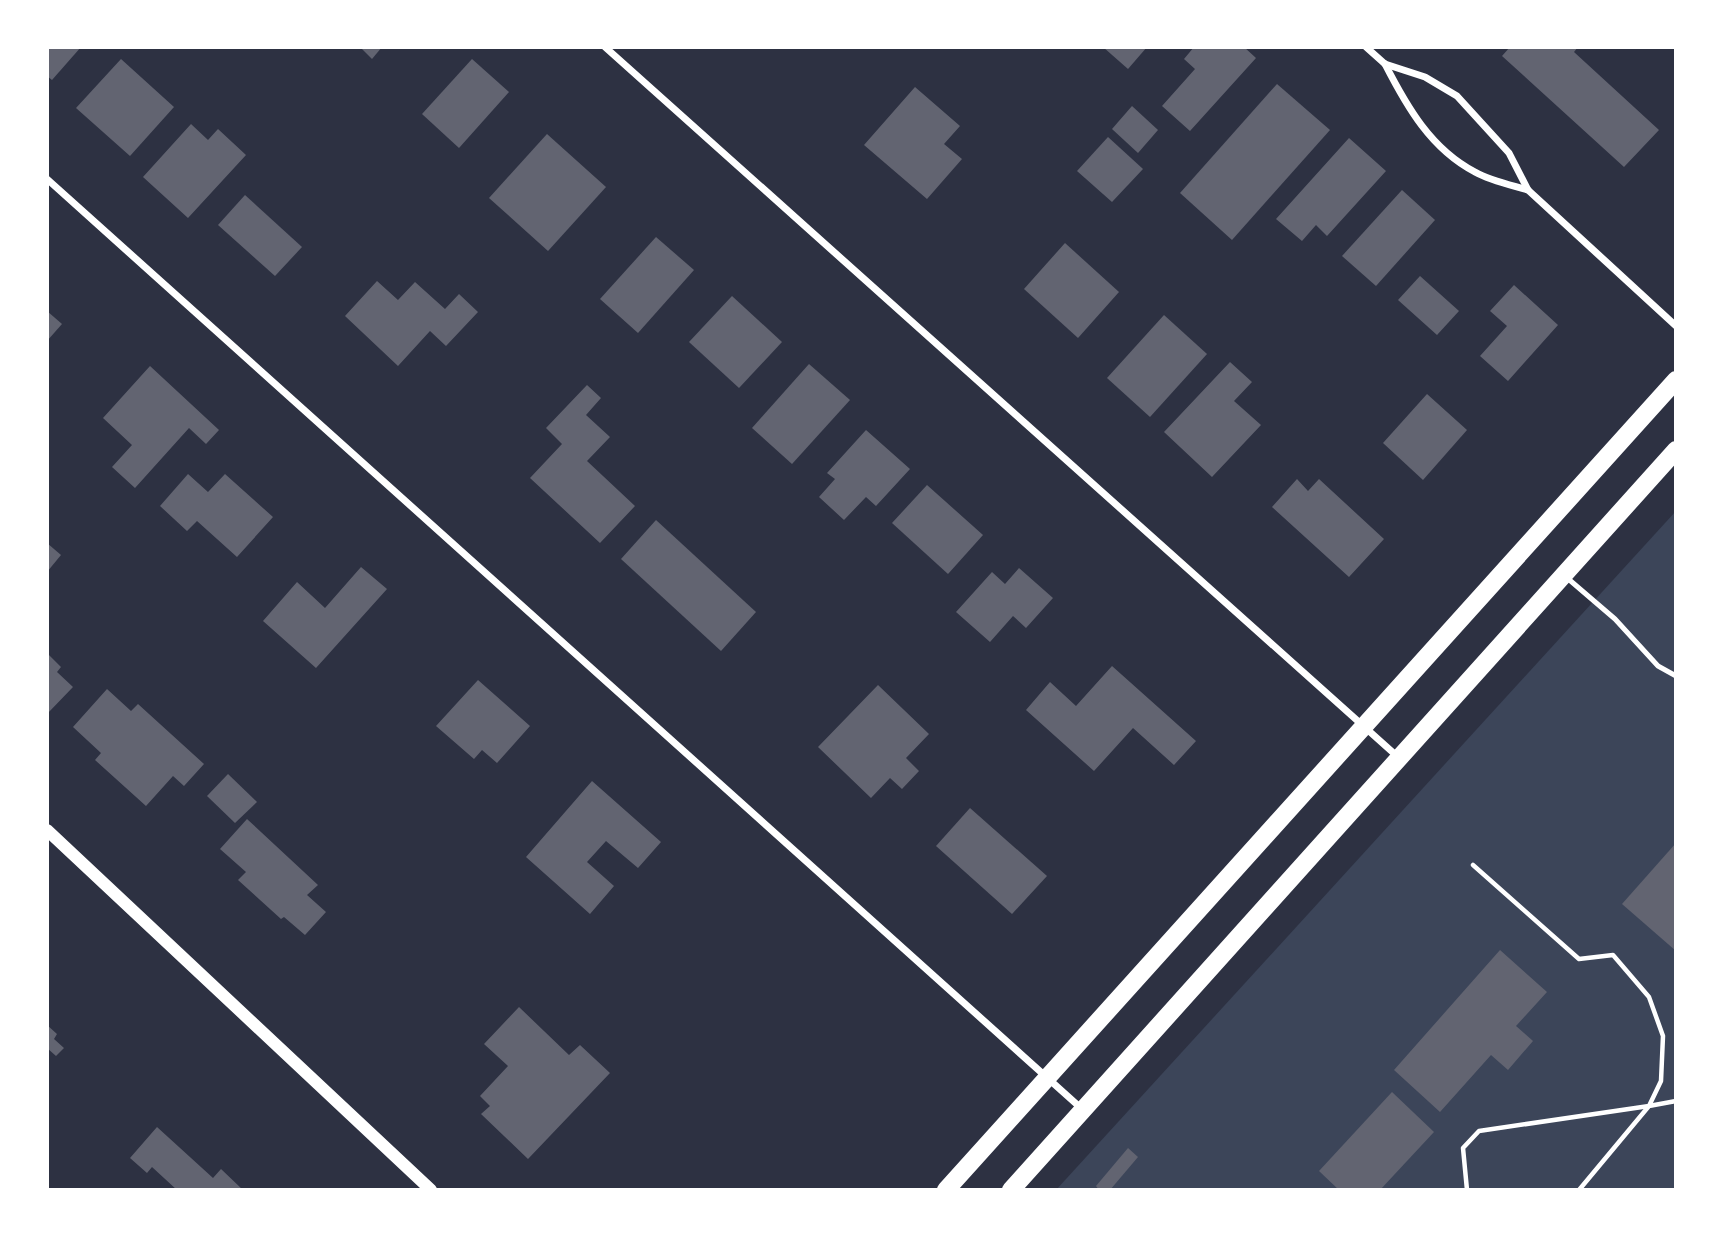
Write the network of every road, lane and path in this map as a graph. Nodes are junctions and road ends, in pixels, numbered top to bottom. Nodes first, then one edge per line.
1 (605, 47) edge
2 (1366, 47) edge
3 (1385, 64) junction
4 (47, 179) edge
5 (1528, 190) junction
6 (1676, 326) edge
7 (1676, 380) edge
8 (1676, 450) edge
9 (1564, 575) junction
10 (1676, 676) edge
11 (1364, 726) junction
12 (1399, 757) junction
13 (47, 830) edge
14 (1473, 865) dead end
15 (1047, 1077) junction
16 (1676, 1101) edge
17 (1649, 1106) junction
18 (1083, 1110) junction
19 (431, 1190) edge
20 (946, 1190) edge
21 (1011, 1190) edge
22 (1467, 1190) edge
23 (1579, 1190) edge

1 - 11 street
2 - 3 street
3 - 5 street
3 - 5 street
4 - 15 street
5 - 6 street
7 - 11 main road
8 - 9 main road
9 - 10 lane
9 - 12 main road
11 - 12 street
11 - 15 main road
12 - 18 main road
13 - 19 street
14 - 17 path
15 - 18 street
15 - 20 main road
16 - 17 path
17 - 22 path
17 - 23 path
18 - 21 main road

